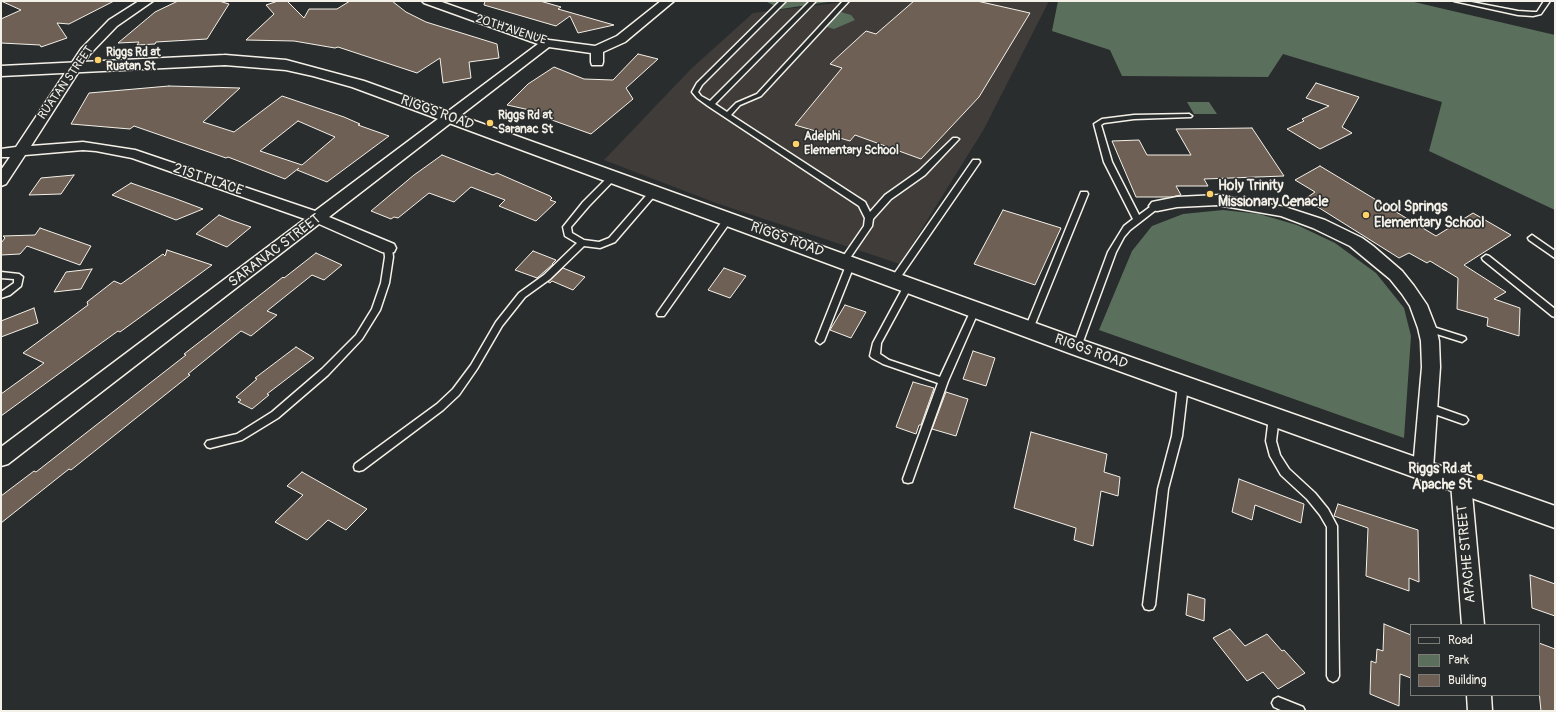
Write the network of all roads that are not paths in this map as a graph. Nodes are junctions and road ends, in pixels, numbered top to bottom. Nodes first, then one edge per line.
1 (147, 1) edge
2 (428, 1) edge
3 (460, 1) edge
4 (668, 1) edge
5 (783, 1) edge
6 (812, 1) edge
7 (846, 1) edge
8 (1457, 1) edge
9 (1547, 1) edge
10 (448, 9) junction
11 (547, 42) junction
12 (597, 50) junction
13 (597, 62) dead end
14 (74, 67) junction
15 (1, 71) edge
16 (710, 104) junction
17 (727, 116) junction
18 (1189, 116) dead end
19 (448, 117) junction
20 (955, 139) dead end
21 (20, 150) junction
22 (1, 153) edge
23 (976, 162) dead end
24 (613, 177) junction
25 (1, 181) edge
26 (654, 192) junction
27 (1084, 194) dead end
28 (1157, 206) joint
29 (318, 218) junction
30 (869, 218) junction
31 (728, 219) junction
32 (1138, 221) junction
33 (1532, 238) dead end
34 (582, 243) junction
35 (388, 248) joint
36 (1555, 255) edge
37 (1486, 258) dead end
38 (848, 262) junction
39 (1, 276) edge
40 (902, 282) junction
41 (1, 295) edge
42 (975, 310) junction
43 (661, 314) dead end
44 (1555, 314) edge
45 (1427, 328) junction
46 (1029, 329) junction
47 (1462, 339) dead end
48 (820, 341) dead end
49 (1077, 347) junction
50 (943, 380) junction
51 (1183, 384) junction
52 (1429, 408) junction
53 (1274, 416) junction
54 (1464, 420) dead end
55 (210, 444) dead end
56 (1, 458) edge
57 (359, 467) dead end
58 (1423, 469) junction
59 (908, 479) dead end
60 (1461, 483) junction
61 (1555, 517) edge
62 (1149, 606) dead end
63 (1473, 624) edge
64 (1333, 676) dead end
65 (1479, 696) edge
66 (1278, 703) dead end
67 (1300, 711) edge
68 (1480, 711) edge

1 - 14 street, RUATAN STREET
2 - 10 street, 20TH AVENUE
3 - 10 street
4 - 12 street
5 - 16 lane
6 - 16 lane
7 - 17 lane
8 - 9 lane
10 - 11 street, 20TH AVENUE
11 - 12 street, 20TH AVENUE
11 - 19 street, SARANAC STREET
12 - 13 street
14 - 15 main road, RIGGS ROAD
14 - 19 main road, RIGGS ROAD
14 - 21 street, RUATAN STREET
16 - 17 lane
17 - 30 lane
18 - 32 lane
19 - 24 main road, RIGGS ROAD
19 - 29 street, SARANAC STREET
20 - 30 lane
21 - 22 street, 21ST PLACE
21 - 25 street, RUATAN STREET
21 - 29 street, 21ST PLACE
23 - 40 lane
24 - 26 main road, RIGGS ROAD
24 - 34 lane
26 - 31 main road, RIGGS ROAD
26 - 34 lane
27 - 46 lane
28 - 32 lane
28 - 45 street
29 - 35 street, 21ST PLACE
29 - 56 street, SARANAC STREET
30 - 38 lane
31 - 38 main road, RIGGS ROAD
31 - 43 lane
32 - 49 lane
33 - 36 lane
34 - 57 lane
35 - 55 lane
37 - 44 lane
38 - 40 main road, RIGGS ROAD
38 - 48 lane
39 - 41 lane
40 - 42 main road, RIGGS ROAD
40 - 50 lane
42 - 46 main road, RIGGS ROAD
42 - 50 lane
45 - 47 lane
45 - 52 street
46 - 49 main road, RIGGS ROAD
49 - 51 main road, RIGGS ROAD
50 - 59 lane
51 - 53 main road, RIGGS ROAD
51 - 62 lane
52 - 54 lane
52 - 58 street
53 - 58 main road, RIGGS ROAD
53 - 64 lane
58 - 60 main road, RIGGS ROAD
60 - 61 main road, RIGGS ROAD
60 - 63 street, APACHE STREET
65 - 68 street
66 - 67 lane

